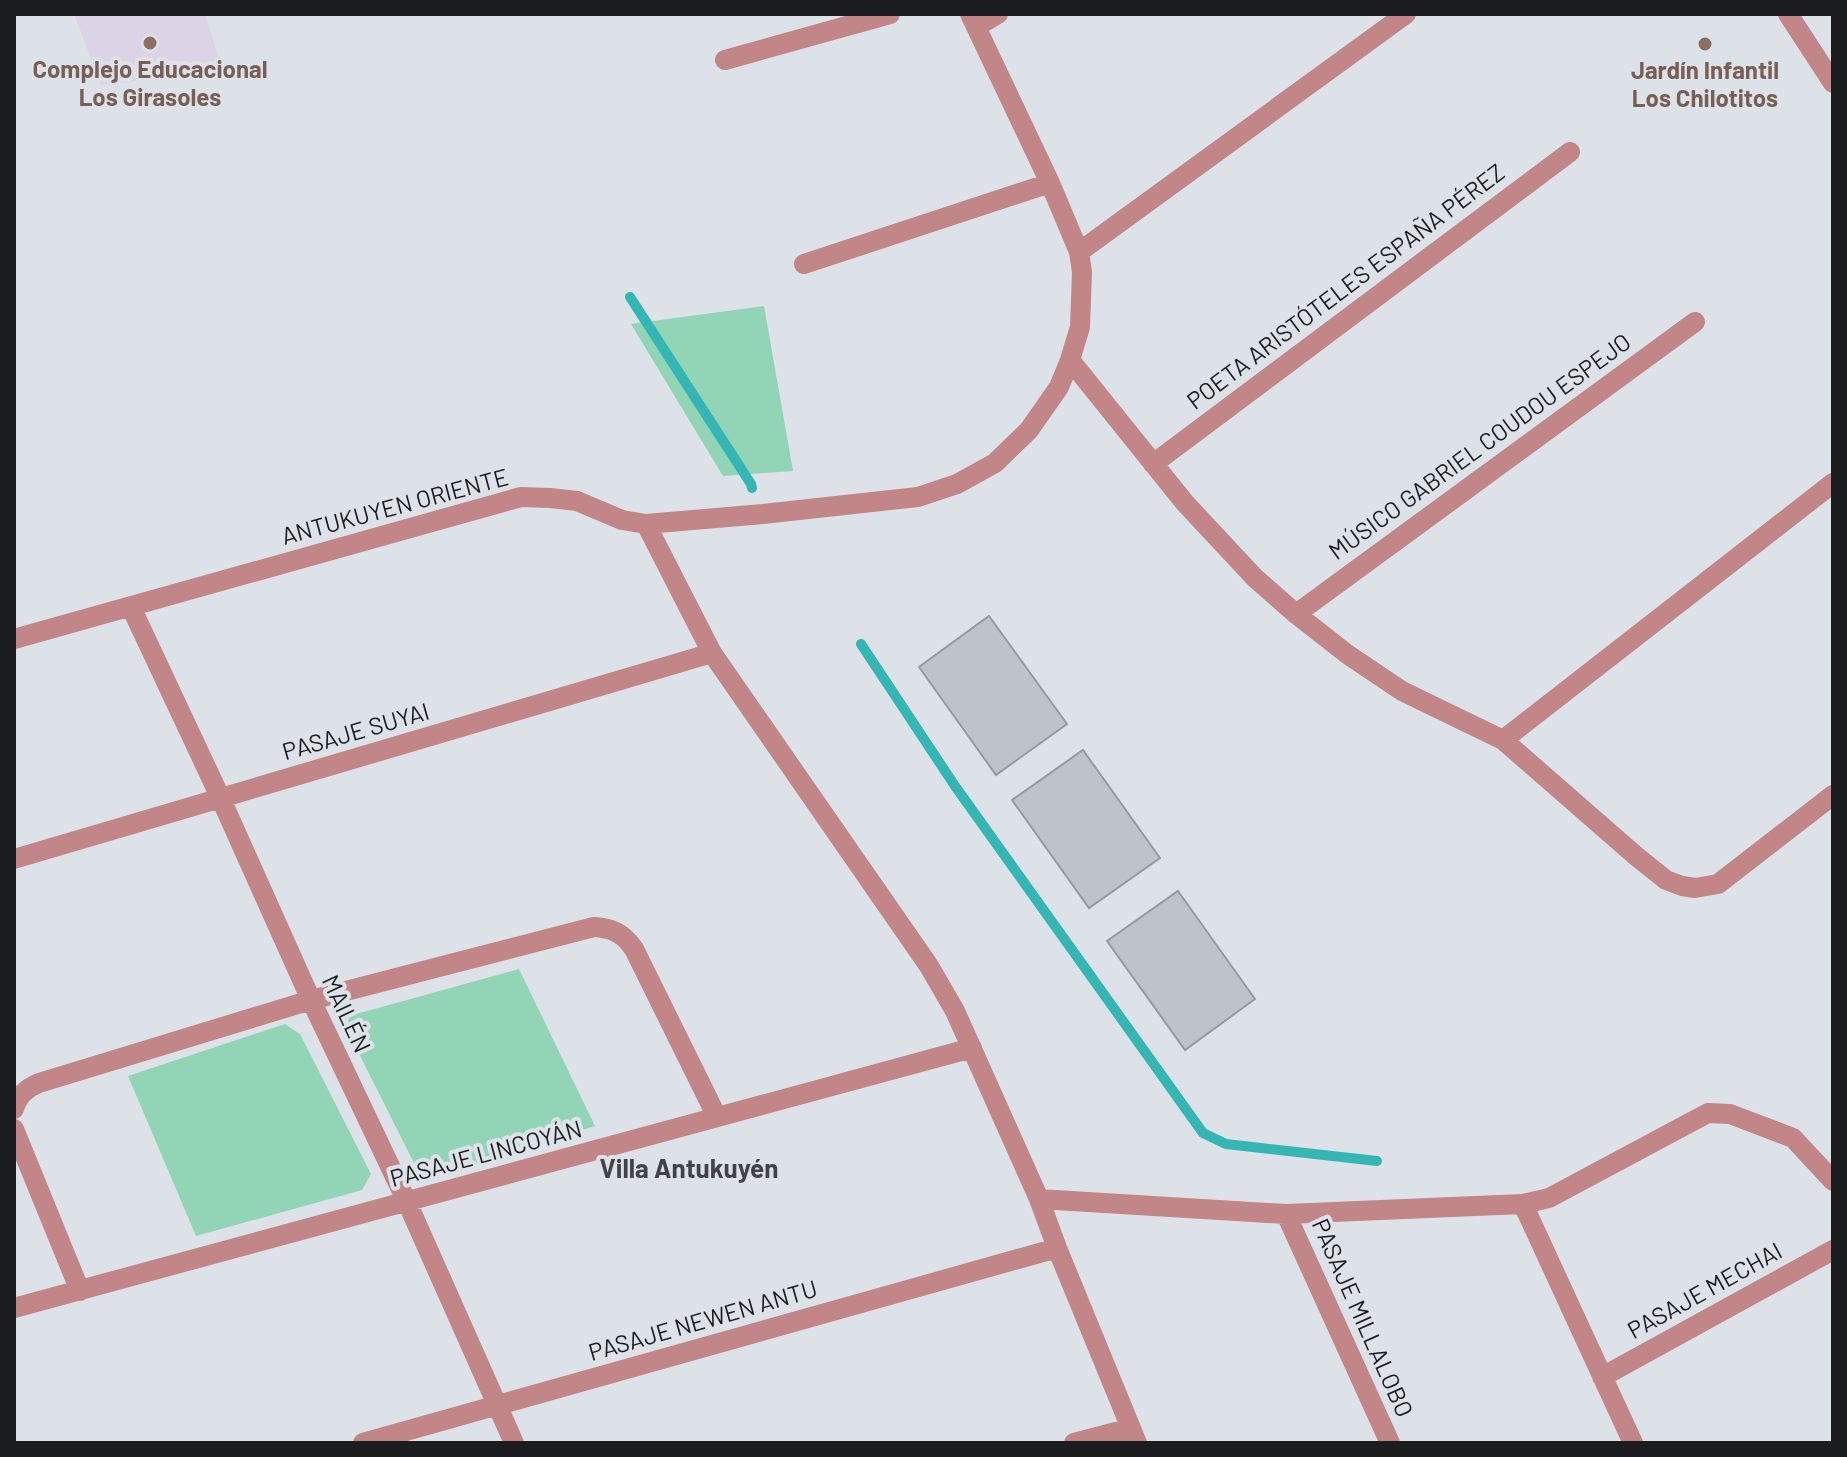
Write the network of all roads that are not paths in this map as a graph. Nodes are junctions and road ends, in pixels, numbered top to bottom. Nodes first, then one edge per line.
1 (890, 14) edge
2 (998, 14) edge
3 (1406, 14) edge
4 (1788, 14) edge
5 (973, 20) edge
6 (725, 60) dead end
7 (1833, 83) edge
8 (1570, 152) dead end
9 (1050, 183) junction
10 (1079, 252) junction
11 (804, 264) dead end
12 (1695, 322) dead end
13 (1070, 360) junction
14 (1153, 464) junction
15 (1833, 483) edge
16 (646, 524) junction
17 (131, 607) junction
18 (1296, 614) junction
19 (14, 639) edge
20 (712, 653) junction
21 (1503, 740) junction
22 (1833, 795) edge
23 (221, 799) junction
24 (14, 859) edge
25 (311, 1000) junction
26 (972, 1048) junction
27 (14, 1109) edge
28 (717, 1117) junction
29 (14, 1129) edge
30 (1833, 1181) edge
31 (1039, 1199) junction
32 (407, 1202) junction
33 (1523, 1204) junction
34 (1286, 1214) junction
35 (1057, 1248) junction
36 (1833, 1250) edge
37 (80, 1291) junction
38 (14, 1308) edge
39 (1602, 1377) junction
40 (498, 1406) junction
41 (1134, 1435) edge
42 (363, 1443) edge
43 (514, 1443) edge
44 (1074, 1443) edge
45 (1390, 1443) edge
46 (1633, 1443) edge

1 - 6 street
2 - 5 street
3 - 10 street
4 - 7 street
5 - 9 street, ANTUKUYEN ORIENTE
8 - 14 street, POETA ARISTÓTELES ESPAÑA PÉREZ
9 - 10 street, ANTUKUYEN ORIENTE
9 - 11 street
10 - 13 street, ANTUKUYEN ORIENTE
12 - 18 street, MÚSICO GABRIEL COUDOU ESPEJO
13 - 14 street
13 - 16 street, ANTUKUYEN ORIENTE
14 - 18 street
15 - 21 street
16 - 17 street, ANTUKUYEN ORIENTE
16 - 20 street
17 - 19 street, ANTUKUYEN ORIENTE
17 - 23 street, MAILÉN
18 - 21 street
20 - 23 street, PASAJE SUYAI
20 - 26 street
21 - 22 street
23 - 24 street, PASAJE SUYAI
23 - 25 street, MAILÉN
25 - 27 street
25 - 28 street
25 - 32 street, MAILÉN
26 - 28 street, PASAJE LINCOYÁN
26 - 31 street
28 - 32 street, PASAJE LINCOYÁN
29 - 37 street
30 - 33 street
31 - 34 street
31 - 35 street
32 - 37 street, PASAJE LINCOYÁN
32 - 40 street, MAILÉN
33 - 34 street
33 - 39 street
34 - 45 street, PASAJE MILLALOBO
35 - 40 street, PASAJE NEWEN ANTU
35 - 41 street
36 - 39 street, PASAJE MECHAI
37 - 38 street, PASAJE LINCOYÁN
39 - 46 street
40 - 42 street, PASAJE NEWEN ANTU
40 - 43 street, MAILÉN
41 - 44 street

